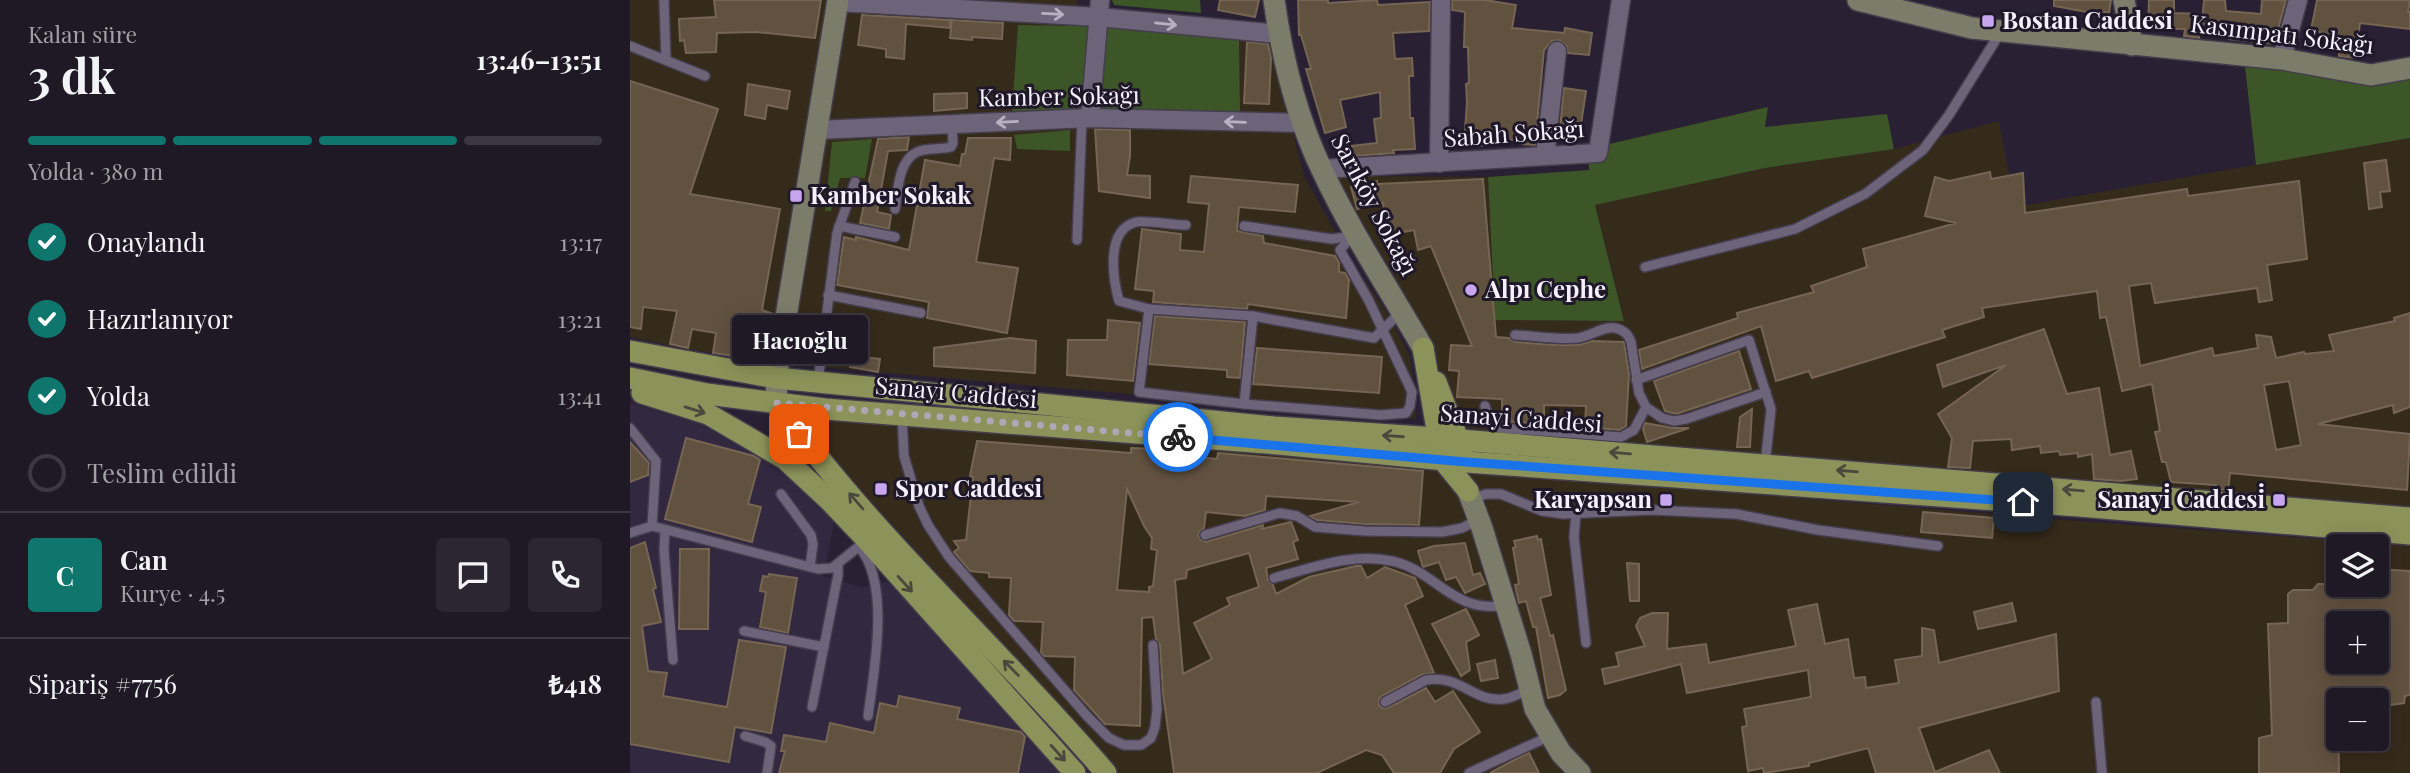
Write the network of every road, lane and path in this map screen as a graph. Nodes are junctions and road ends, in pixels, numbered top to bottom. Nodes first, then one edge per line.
1 (664, 0) edge
2 (1087, 0) edge
3 (1274, 0) edge
4 (1441, 0) edge
5 (1621, 0) edge
6 (1858, 0) edge
7 (2124, 0) edge
8 (2298, 0) edge
9 (838, 1) edge
10 (1099, 8) edge
11 (2001, 31) junction
12 (1279, 34) junction
13 (2132, 45) junction
14 (630, 46) edge
15 (1557, 51) dead end
16 (2282, 59) junction
17 (666, 60) junction
18 (2410, 68) edge
19 (705, 76) dead end
20 (1086, 118) junction
21 (1303, 123) junction
22 (952, 125) junction
23 (817, 130) junction
24 (1545, 156) junction
25 (1439, 163) junction
26 (1321, 169) junction
27 (855, 182) dead end
28 (895, 209) dead end
29 (839, 226) junction
30 (1186, 226) dead end
31 (1244, 226) dead end
32 (1353, 235) junction
33 (895, 237) dead end
34 (1077, 240) dead end
35 (1645, 267) dead end
36 (828, 295) junction
37 (1149, 309) junction
38 (1402, 311) junction
39 (921, 313) dead end
40 (1253, 316) junction
41 (1382, 331) junction
42 (1516, 335) dead end
43 (1423, 348) junction
44 (630, 351) edge
45 (776, 378) junction
46 (630, 379) edge
47 (1636, 380) junction
48 (818, 382) junction
49 (630, 390) edge
50 (1766, 392) junction
51 (777, 403) junction
52 (1244, 404) junction
53 (1485, 406) dead end
54 (1646, 407) junction
55 (825, 408) junction
56 (1230, 413) junction
57 (902, 415) junction
58 (630, 428) edge
59 (1436, 438) junction
60 (1459, 440) junction
61 (808, 447) junction
62 (1442, 459) junction
63 (1466, 462) junction
64 (1765, 465) junction
65 (782, 494) dead end
66 (1472, 503) junction
67 (1576, 514) junction
68 (2410, 518) edge
69 (652, 526) junction
70 (665, 530) junction
71 (630, 533) edge
72 (2410, 534) edge
73 (1205, 535) dead end
74 (863, 543) junction
75 (1938, 546) dead end
76 (838, 564) junction
77 (810, 567) junction
78 (1274, 578) dead end
79 (1506, 605) junction
80 (744, 631) dead end
81 (1586, 643) dead end
82 (1153, 645) dead end
83 (824, 647) junction
84 (673, 660) dead end
85 (1529, 689) junction
86 (1385, 702) dead end
87 (2096, 702) dead end
88 (812, 707) dead end
89 (868, 716) dead end
90 (746, 736) dead end
91 (1550, 736) junction
92 (767, 773) edge
93 (1075, 773) edge
94 (1106, 773) edge
95 (1469, 773) edge
96 (1580, 773) edge
97 (2102, 773) edge

1 - 17 lane
2 - 10 street
3 - 12 street, Sarıköy Sokağı
4 - 25 street
5 - 24 street, Sabah Sokağı
6 - 11 street, Kasımpatı Sokağı
7 - 13 street
8 - 16 street
9 -> 10 street
9 - 23 street
10 -> 12 street
10 - 20 street
11 - 13 street, Kasımpatı Sokağı
11 - 35 lane
12 - 21 street, Sarıköy Sokağı
13 - 16 street, Kasımpatı Sokağı
14 - 17 lane
15 - 24 street
16 - 18 street, Kasımpatı Sokağı
17 - 19 lane
21 -> 20 street, Kamber Sokağı
20 -> 22 street, Kamber Sokağı
20 - 34 lane
21 - 26 street, Sarıköy Sokağı
22 - 23 street, Kamber Sokağı
22 - 28 lane
23 - 45 street
24 - 25 street, Sabah Sokağı
25 - 26 street, Sabah Sokağı
26 - 32 street, Sarıköy Sokağı
27 - 29 lane
29 - 33 lane
29 - 36 lane
30 - 37 lane
31 - 32 lane
32 - 38 street, Sarıköy Sokağı
32 - 41 lane
36 - 39 lane
36 - 48 lane
37 - 40 lane
37 - 56 lane
38 - 41 lane
38 - 43 street, Sarıköy Sokağı
40 - 41 lane
40 - 52 lane
41 - 52 lane
42 - 47 lane
43 - 59 main road
43 - 60 main road
44 - 45 main road, Sanayi Caddesi
45 - 48 main road, Sanayi Caddesi
45 - 51 street
46 - 51 main road, Sanayi Caddesi
47 - 50 lane
47 - 54 lane
48 - 56 main road, Sanayi Caddesi
49 -> 74 main road
50 - 54 lane
50 - 64 lane
51 - 55 main road, Sanayi Caddesi
51 - 61 main road
52 - 56 lane
53 - 54 lane
55 - 57 main road, Sanayi Caddesi
55 - 61 main road
59 -> 56 main road, Sanayi Caddesi
57 - 62 main road, Sanayi Caddesi
57 - 82 lane
58 - 69 lane
59 - 60 main road, Sanayi Caddesi
59 - 62 main road
60 - 63 main road
64 -> 60 main road, Sanayi Caddesi
94 -> 61 main road
62 - 63 main road, Sanayi Caddesi
62 - 66 main road
63 - 66 main road
63 - 72 main road, Sanayi Caddesi
68 -> 64 main road, Sanayi Caddesi
65 - 77 lane
66 - 67 lane
66 - 73 lane
66 - 79 street
67 - 75 lane
67 - 81 lane
69 - 70 lane
69 - 71 lane
70 - 77 lane
70 - 84 lane
74 - 76 lane
74 - 89 lane
74 -> 93 main road
76 - 77 lane
76 - 83 lane
78 - 79 lane
79 - 85 street
80 - 83 lane
83 - 88 lane
85 - 86 lane
85 - 91 street
87 - 97 lane
90 - 92 lane
91 - 95 lane
91 - 96 street

